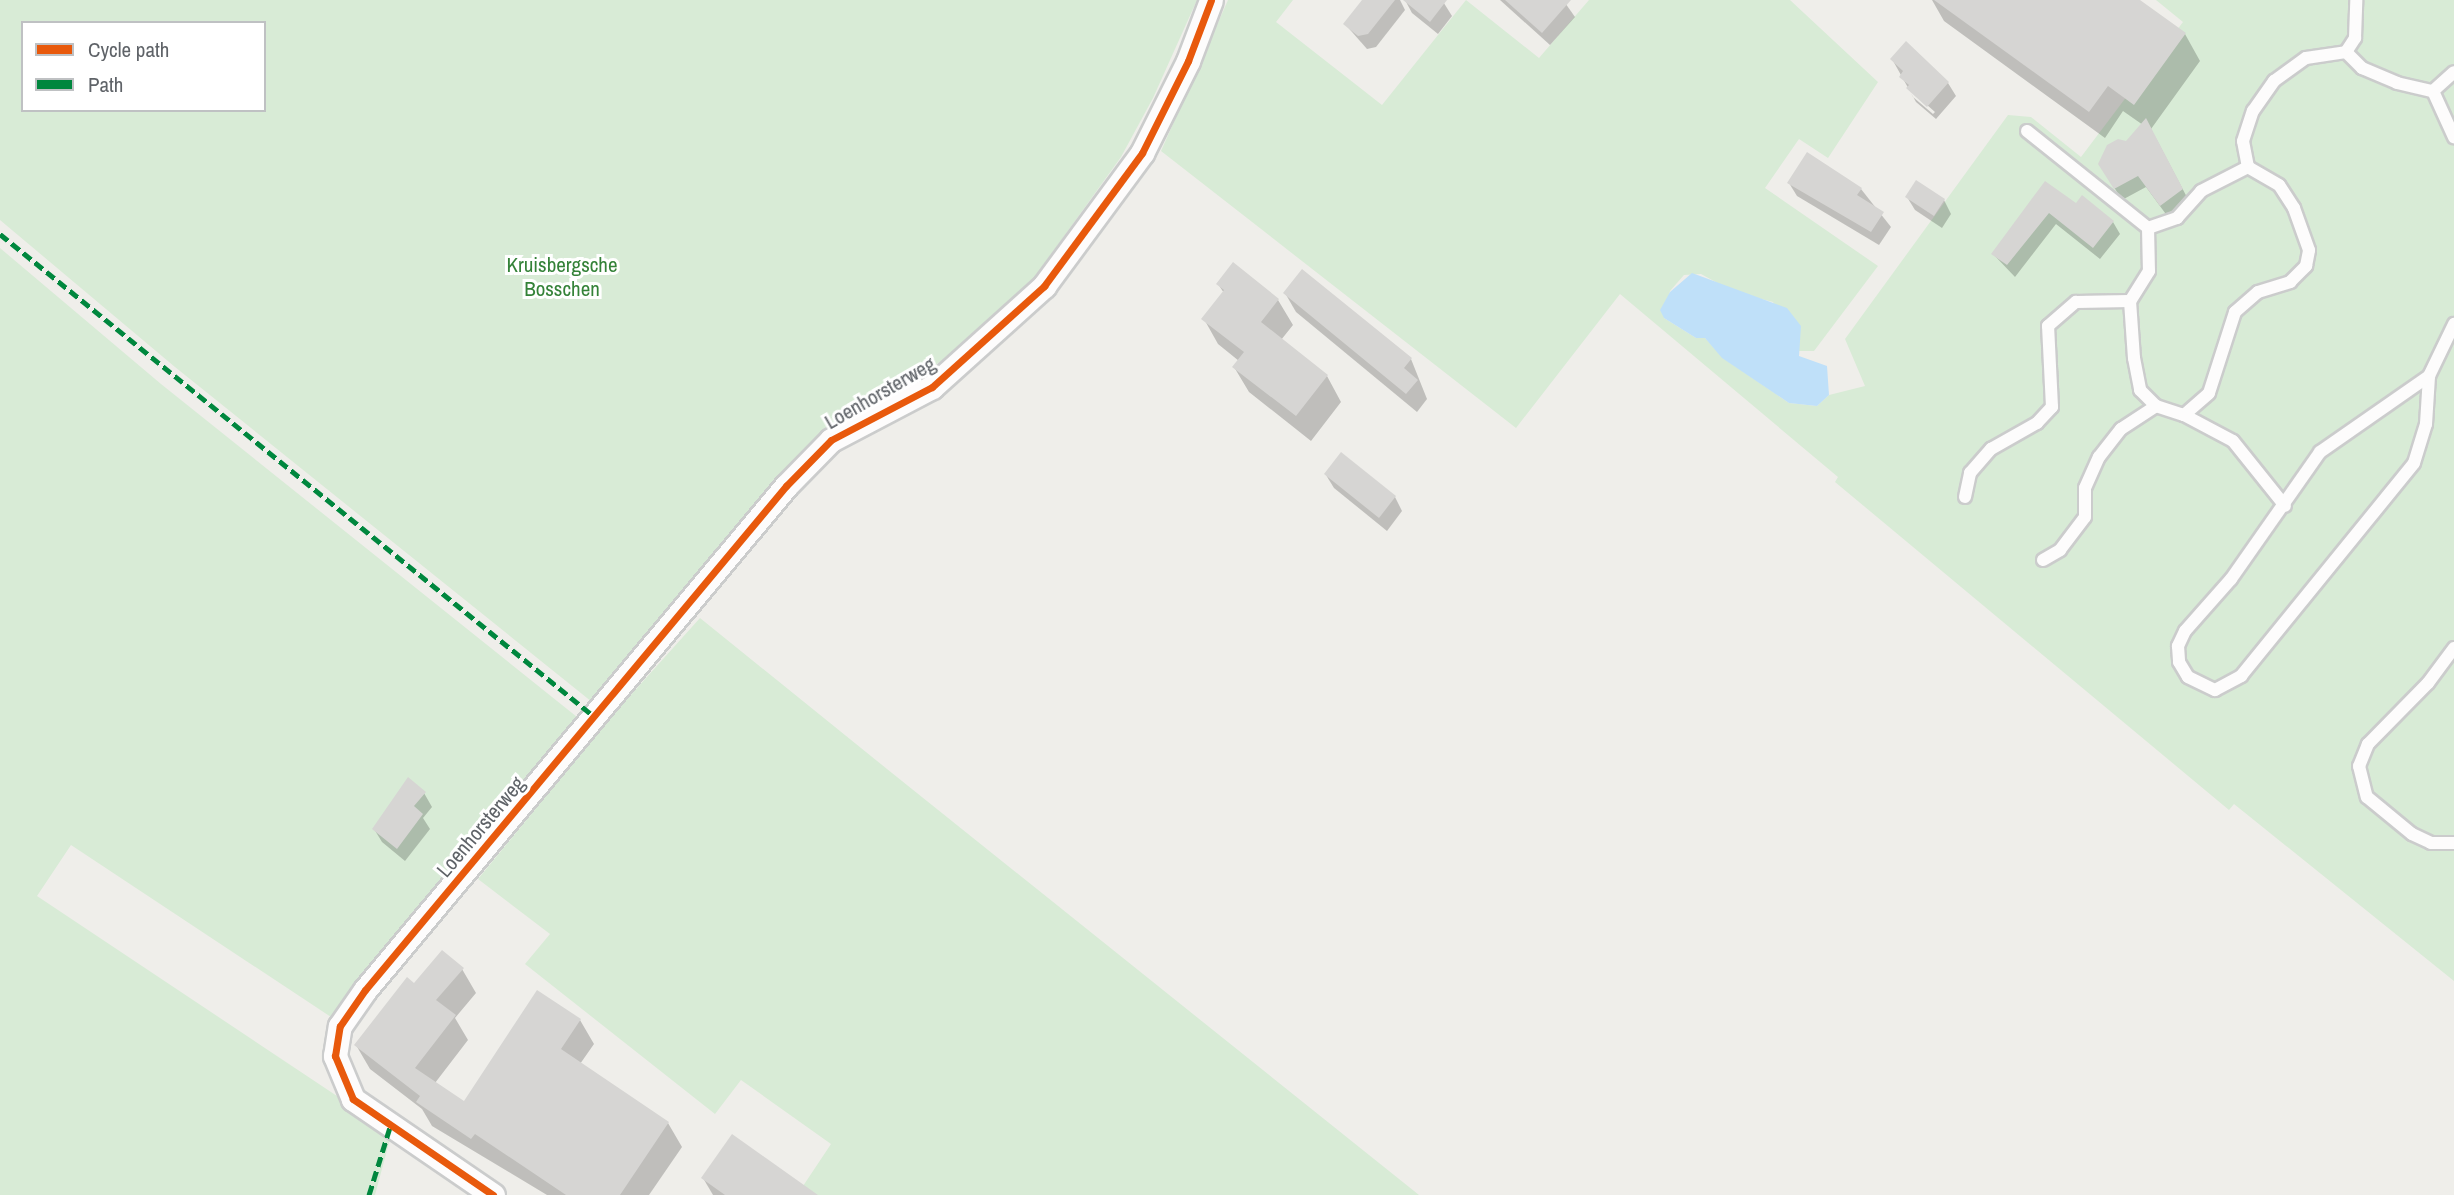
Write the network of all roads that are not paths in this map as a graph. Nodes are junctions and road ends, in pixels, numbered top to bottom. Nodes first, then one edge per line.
1 (1211, 0) edge
2 (2356, 0) edge
3 (2346, 52) junction
4 (2454, 72) edge
5 (2433, 91) junction
6 (2027, 131) dead end
7 (2454, 137) edge
8 (2248, 167) junction
9 (2148, 228) junction
10 (2130, 301) junction
11 (2454, 324) edge
12 (2429, 376) junction
13 (2156, 406) junction
14 (2184, 415) junction
15 (1965, 497) dead end
16 (2285, 506) junction
17 (2043, 560) dead end
18 (2454, 648) edge
19 (2454, 844) edge
20 (493, 1195) edge

1 - 20 street, Loenhorsterweg
2 - 3 lane
3 - 5 lane
3 - 8 lane
4 - 5 lane
5 - 7 lane
6 - 9 lane
8 - 9 lane
8 - 14 lane
9 - 10 lane
10 - 13 lane
10 - 15 lane
11 - 12 lane
12 - 16 lane
12 - 16 lane
13 - 14 lane
13 - 17 lane
14 - 16 lane
18 - 19 lane

